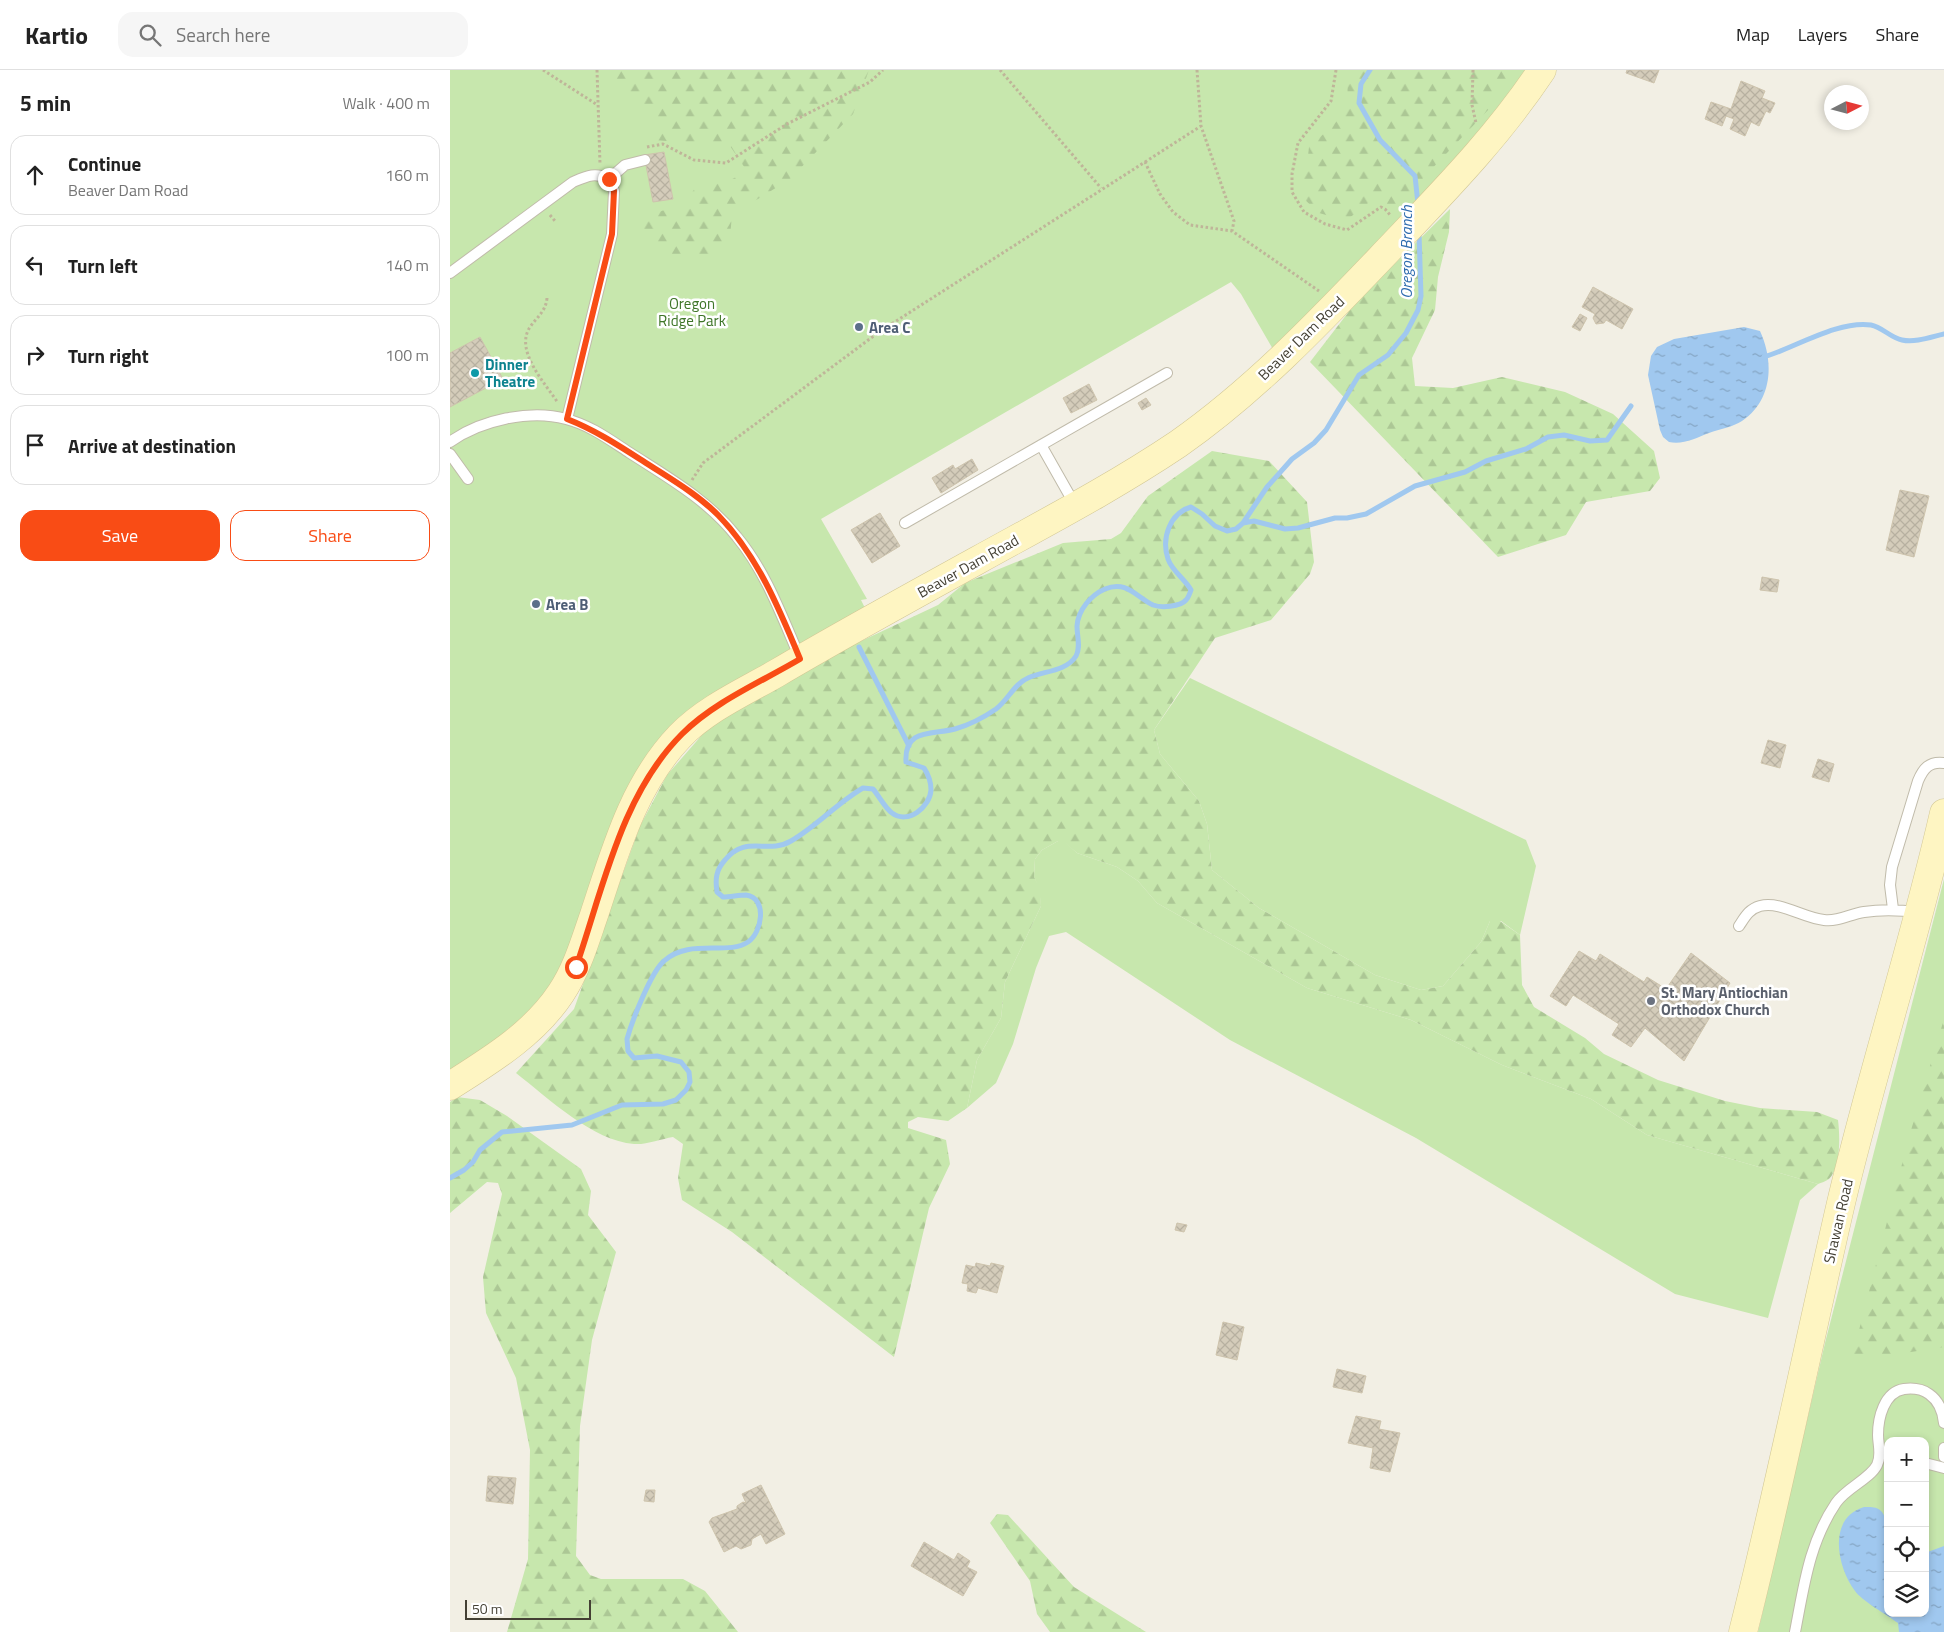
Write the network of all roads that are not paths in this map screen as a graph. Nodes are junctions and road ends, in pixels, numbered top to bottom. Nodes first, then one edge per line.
1 (1542, 70) edge
2 (641, 161) road end
3 (605, 177) junction
4 (450, 273) edge
5 (1167, 373) dead end
6 (567, 419) junction
7 (450, 442) edge
8 (1041, 445) junction
9 (450, 454) edge
10 (468, 479) dead end
11 (1076, 506) junction
12 (904, 523) dead end
13 (800, 659) junction
14 (1944, 763) edge
15 (1944, 813) edge
16 (1893, 909) junction
17 (1920, 912) junction
18 (1739, 926) dead end
19 (450, 1086) edge
20 (1944, 1423) edge
21 (1944, 1448) edge
22 (1944, 1457) edge
23 (1929, 1465) edge
24 (1884, 1466) edge
25 (1876, 1467) junction
26 (1944, 1468) edge
27 (1743, 1632) edge
28 (1795, 1632) edge

1 - 11 street, Beaver Dam Road
2 - 3 lane
3 - 4 lane
3 - 6 lane
5 - 8 lane
6 - 7 lane
6 - 13 lane
8 - 11 lane
8 - 12 lane
9 - 10 lane
11 - 13 street, Beaver Dam Road
13 - 19 street, Beaver Dam Road
14 - 16 lane
15 - 17 street, Shawan Road
16 - 17 lane
16 - 18 lane
17 - 27 street, Shawan Road
20 - 25 lane
21 - 22 lane
23 - 26 lane
24 - 25 lane
25 - 28 lane

